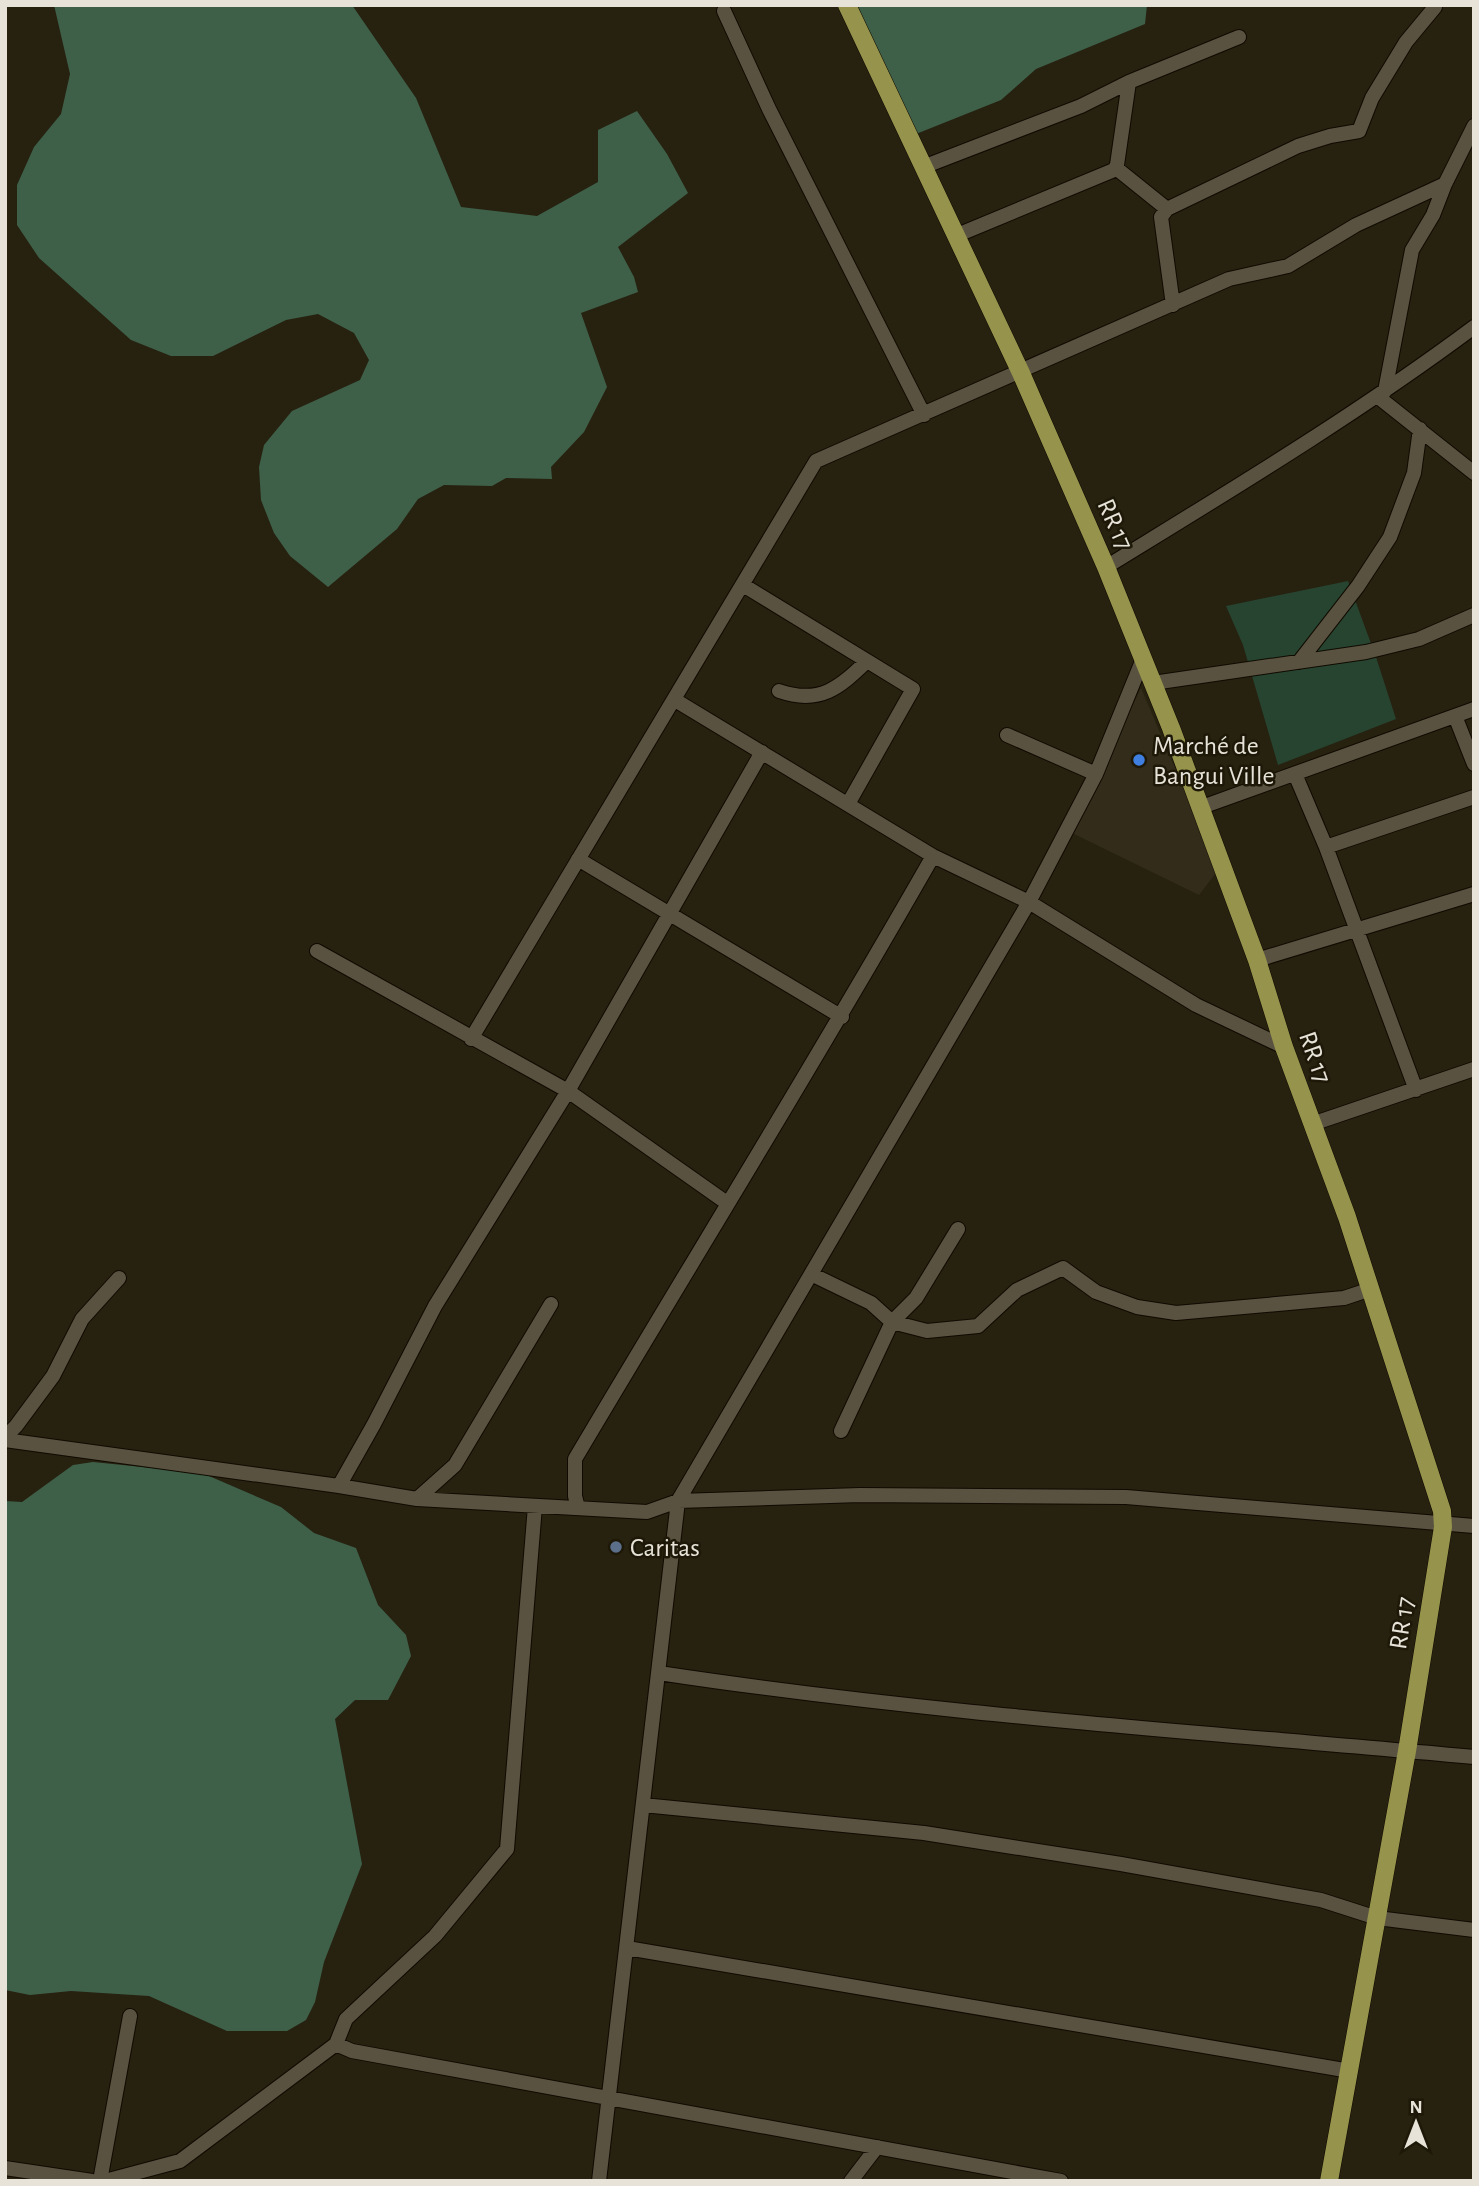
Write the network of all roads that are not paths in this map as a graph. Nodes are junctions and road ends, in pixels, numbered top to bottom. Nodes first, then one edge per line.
1 (848, 5) edge
2 (1435, 7) edge
3 (724, 11) dead end
4 (1239, 37) dead end
5 (1129, 82) junction
6 (1474, 126) edge
7 (923, 167) junction
8 (1116, 168) junction
9 (1445, 184) junction
10 (1167, 209) junction
11 (955, 236) junction
12 (1174, 305) junction
13 (1474, 327) edge
14 (1021, 373) junction
15 (1381, 394) junction
16 (924, 415) junction
17 (1420, 429) junction
18 (1474, 473) edge
19 (1106, 567) junction
20 (743, 585) junction
21 (1474, 615) edge
22 (1143, 659) junction
23 (867, 661) junction
24 (1299, 662) junction
25 (1153, 683) junction
26 (779, 691) dead end
27 (675, 700) junction
28 (1474, 709) edge
29 (1455, 716) junction
30 (1006, 735) dead end
31 (762, 752) junction
32 (1474, 764) edge
33 (1096, 775) junction
34 (1295, 775) junction
35 (1474, 797) edge
36 (848, 804) junction
37 (1202, 807) junction
38 (1326, 847) junction
39 (933, 856) junction
40 (578, 859) junction
41 (1474, 894) edge
42 (1029, 902) junction
43 (669, 914) junction
44 (1357, 929) junction
45 (317, 951) dead end
46 (1257, 960) junction
47 (842, 1017) junction
48 (471, 1039) junction
49 (1284, 1047) junction
50 (1474, 1069) edge
51 (1416, 1090) junction
52 (568, 1091) junction
53 (1312, 1124) junction
54 (727, 1203) junction
55 (958, 1229) dead end
56 (811, 1274) junction
57 (119, 1278) dead end
58 (1371, 1289) junction
59 (551, 1304) dead end
60 (892, 1322) junction
61 (841, 1431) dead end
62 (5, 1438) edge
63 (340, 1486) junction
64 (417, 1499) junction
65 (678, 1501) junction
66 (536, 1506) junction
67 (578, 1508) junction
68 (1443, 1522) junction
69 (1474, 1526) edge
70 (659, 1673) junction
71 (1407, 1751) junction
72 (1474, 1757) edge
73 (643, 1805) junction
74 (1377, 1918) junction
75 (1474, 1930) edge
76 (627, 1948) junction
77 (130, 2016) dead end
78 (336, 2044) junction
79 (1350, 2071) junction
80 (609, 2098) junction
81 (877, 2147) junction
82 (5, 2168) edge
83 (92, 2181) edge
84 (102, 2181) edge
85 (599, 2181) edge
86 (852, 2181) edge
87 (1061, 2181) edge
88 (1329, 2181) edge

1 - 7 main road, RR 17 / RR 17
2 - 10 street
3 - 16 street
4 - 5 street
5 - 7 street
5 - 8 street
6 - 9 street
7 - 11 main road, RR 17 / RR 17
8 - 10 street
8 - 11 street
9 - 12 street
9 - 15 street
10 - 12 street
11 - 14 main road, RR 17 / RR 17
12 - 14 street
13 - 15 street
14 - 16 street
14 - 19 main road, RR 17 / RR 17
15 - 17 street
15 - 19 street
16 - 20 street
17 - 18 street
17 - 24 street
19 - 22 main road, RR 17 / RR 17
20 - 23 street
20 - 27 street
21 - 24 street
22 - 25 main road, RR 17 / RR 17
22 - 33 street
23 - 26 street
23 - 36 street
24 - 25 street
25 - 37 main road, RR 17 / RR 17
27 - 31 street
27 - 40 street
28 - 29 street
29 - 32 street
29 - 34 street
30 - 33 street
31 - 36 street
31 - 43 street
33 - 42 street
34 - 37 street
34 - 38 street
35 - 38 street
36 - 39 street
37 - 46 main road, RR 17 / RR 17
38 - 44 street
39 - 42 street
39 - 47 street
40 - 43 street
40 - 48 street
41 - 44 street
42 - 49 street
42 - 56 street
43 - 47 street
43 - 52 street
44 - 46 street
44 - 51 street
45 - 48 street
46 - 49 main road, RR 17 / RR 17
47 - 54 street
48 - 52 street
49 - 53 main road, RR 17 / RR 17
50 - 51 street
51 - 53 street
52 - 54 street
52 - 63 street
53 - 58 main road, RR 17 / RR 17
54 - 67 street
55 - 60 street
56 - 60 street
56 - 65 street
57 - 62 street
58 - 60 street
58 - 68 main road, RR 17 / RR 17
59 - 64 street
60 - 61 street
62 - 63 street
63 - 64 street
64 - 66 street
65 - 67 street
65 - 68 street
65 - 70 street
66 - 67 street
66 - 78 street
68 - 69 street
68 - 71 main road, RR 17 / RR 17
70 - 71 street
70 - 73 street
71 - 72 street
71 - 74 main road, RR 17 / RR 17
73 - 74 street
73 - 76 street
74 - 75 street
74 - 79 main road, RR 17 / RR 17
76 - 79 street
76 - 80 street
77 - 84 street
78 - 80 street
78 - 84 street
79 - 88 main road, RR 17 / RR 17
80 - 81 street
80 - 85 street
81 - 86 street
81 - 87 street
82 - 83 street

